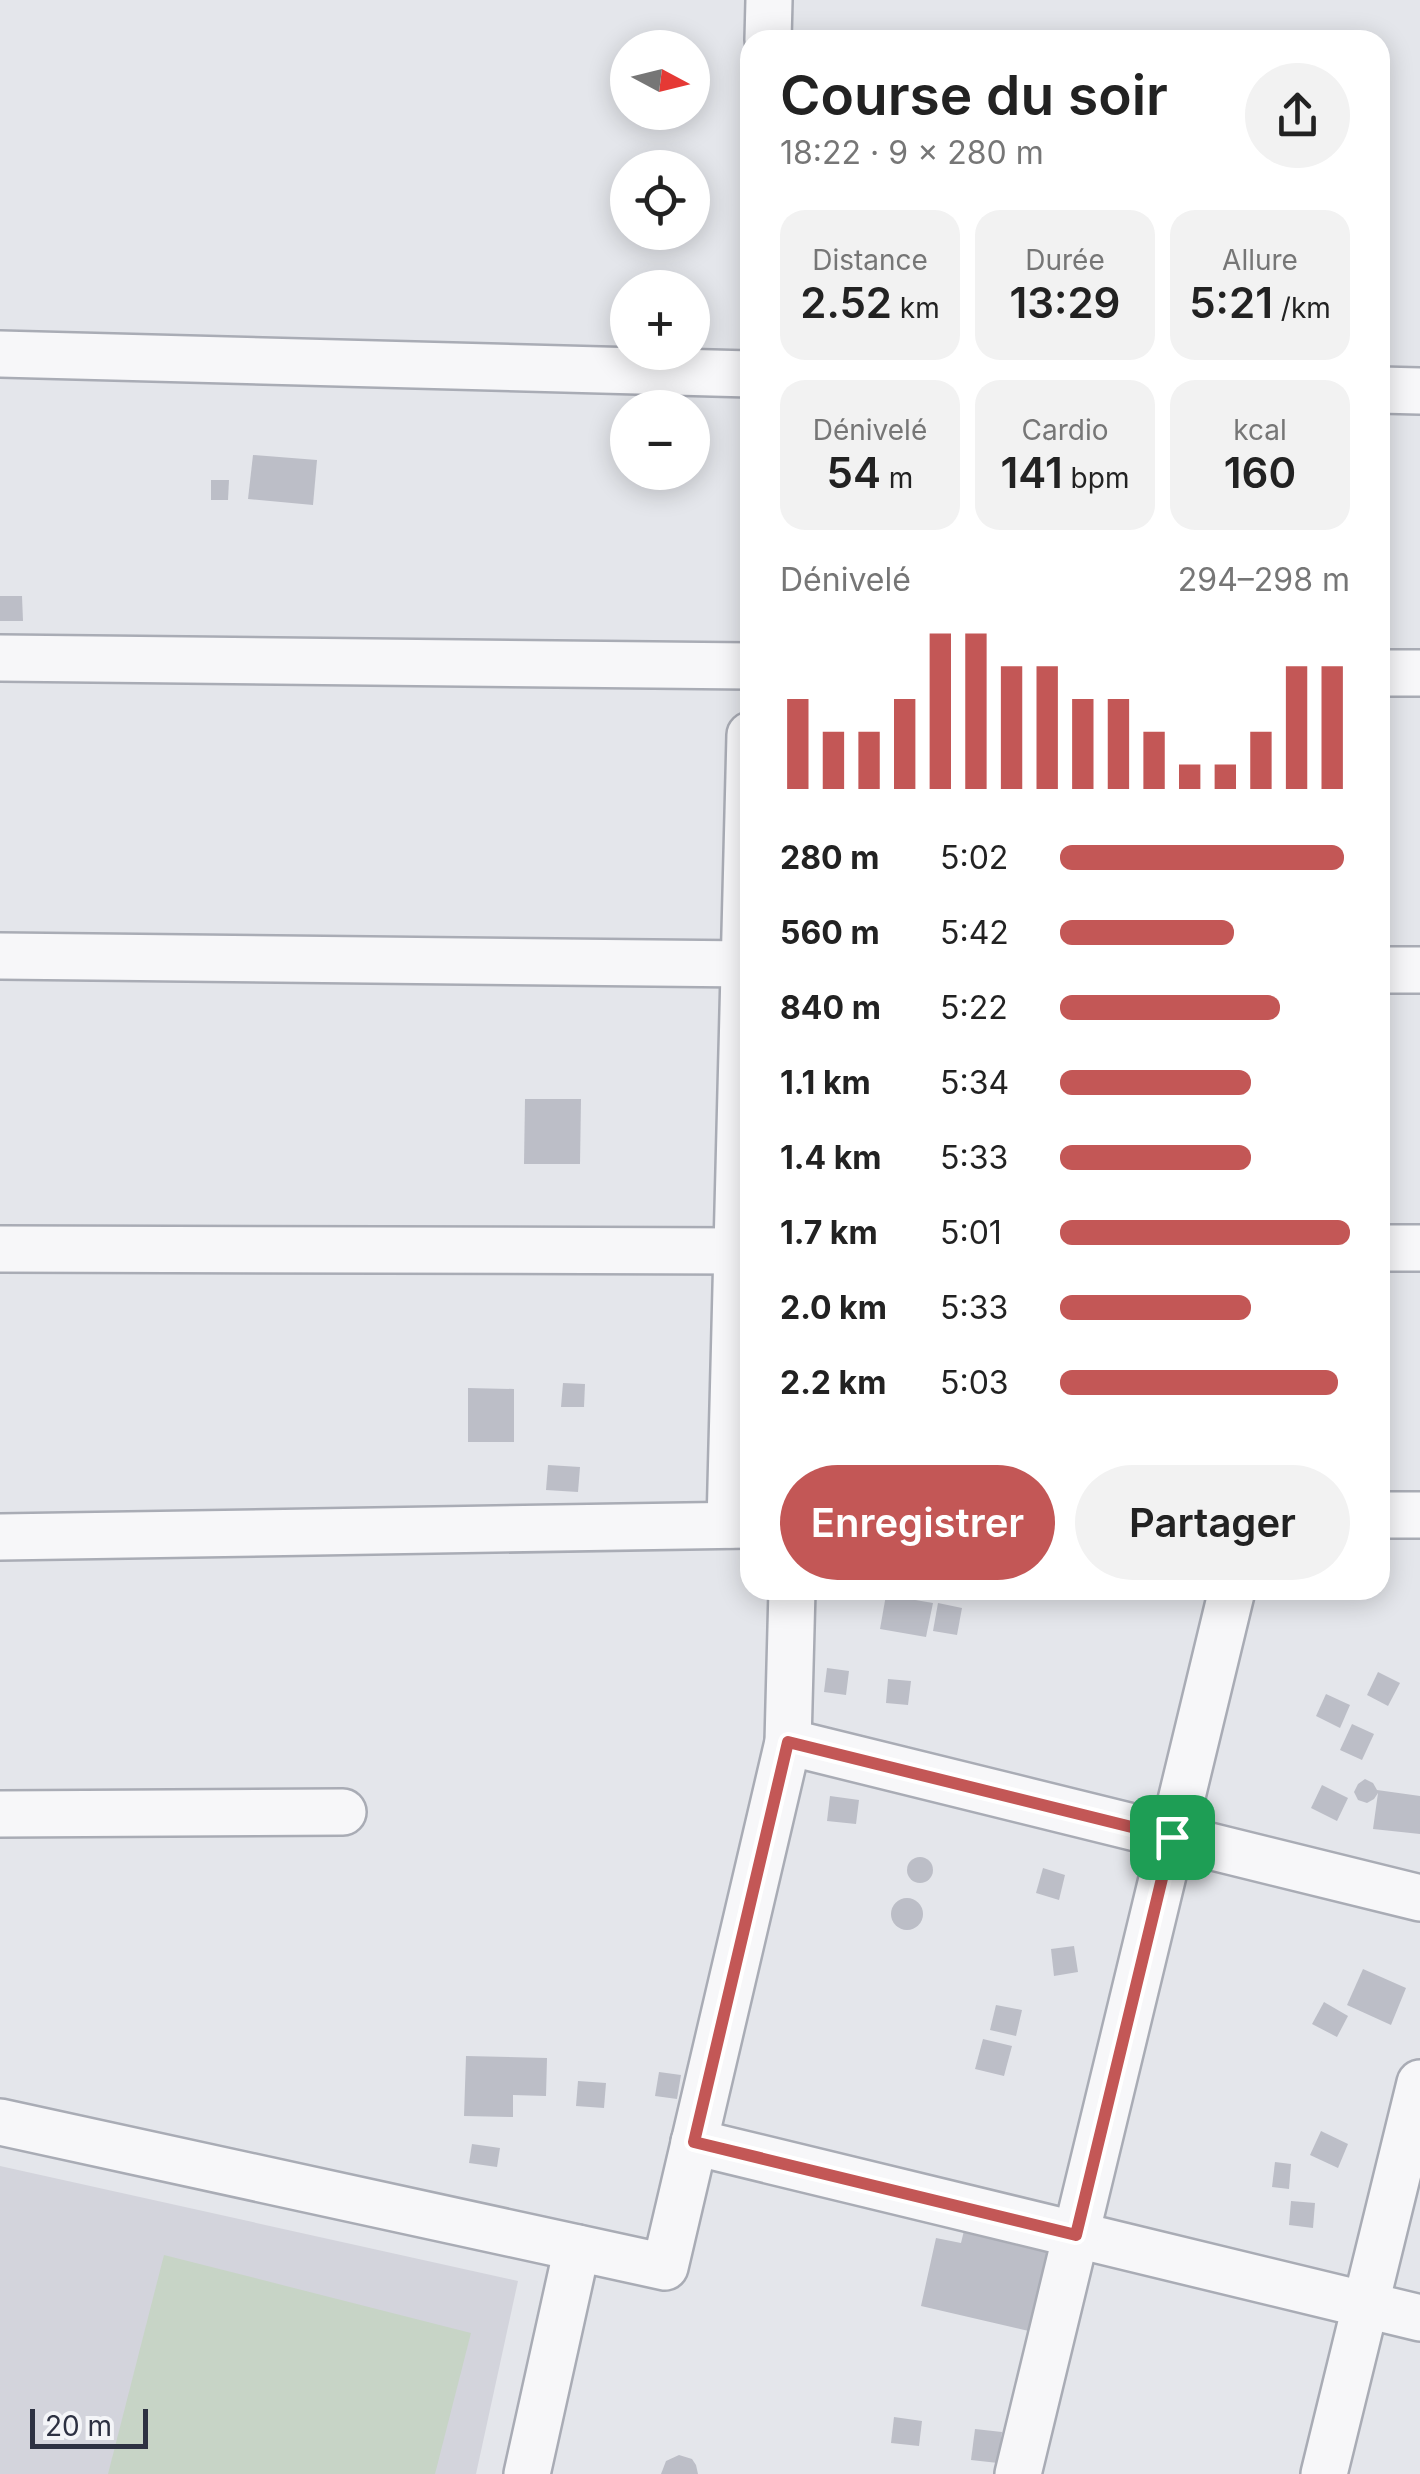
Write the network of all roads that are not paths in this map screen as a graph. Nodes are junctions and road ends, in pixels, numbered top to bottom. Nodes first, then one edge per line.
1 (769, 0) edge
2 (768, 30) edge
3 (0, 354) edge
4 (740, 374) edge
5 (1390, 390) edge
6 (1420, 391) edge
7 (0, 658) edge
8 (740, 666) edge
9 (1390, 673) edge
10 (1420, 673) edge
11 (0, 956) edge
12 (740, 964) edge
13 (1390, 970) edge
14 (1420, 970) edge
15 (1390, 1248) edge
16 (1420, 1248) edge
17 (0, 1249) edge
18 (740, 1251) edge
19 (1390, 1515) edge
20 (1420, 1515) edge
21 (740, 1525) edge
22 (0, 1537) edge
23 (792, 1600) edge
24 (1230, 1600) edge
25 (788, 1742) junction
26 (343, 1812) dead end
27 (0, 1814) edge
28 (1172, 1837) junction
29 (1420, 1898) edge
30 (1420, 2083) edge
31 (0, 2122) edge
32 (694, 2142) junction
33 (1076, 2235) junction
34 (577, 2248) junction
35 (1366, 2305) junction
36 (1420, 2318) edge
37 (527, 2474) edge
38 (1018, 2474) edge
39 (1324, 2474) edge

1 - 2 street
3 - 4 street
5 - 6 street
7 - 8 street
9 - 10 street
11 - 12 street
13 - 14 street
15 - 16 street
17 - 18 street
19 - 20 street
21 - 22 street
23 - 25 street
24 - 28 street
25 - 28 street
25 - 32 street
26 - 27 street
28 - 29 street
28 - 33 street
30 - 35 street
31 - 34 street
32 - 33 street
32 - 34 street
33 - 35 street
33 - 38 street
34 - 37 street
35 - 36 street
35 - 39 street

